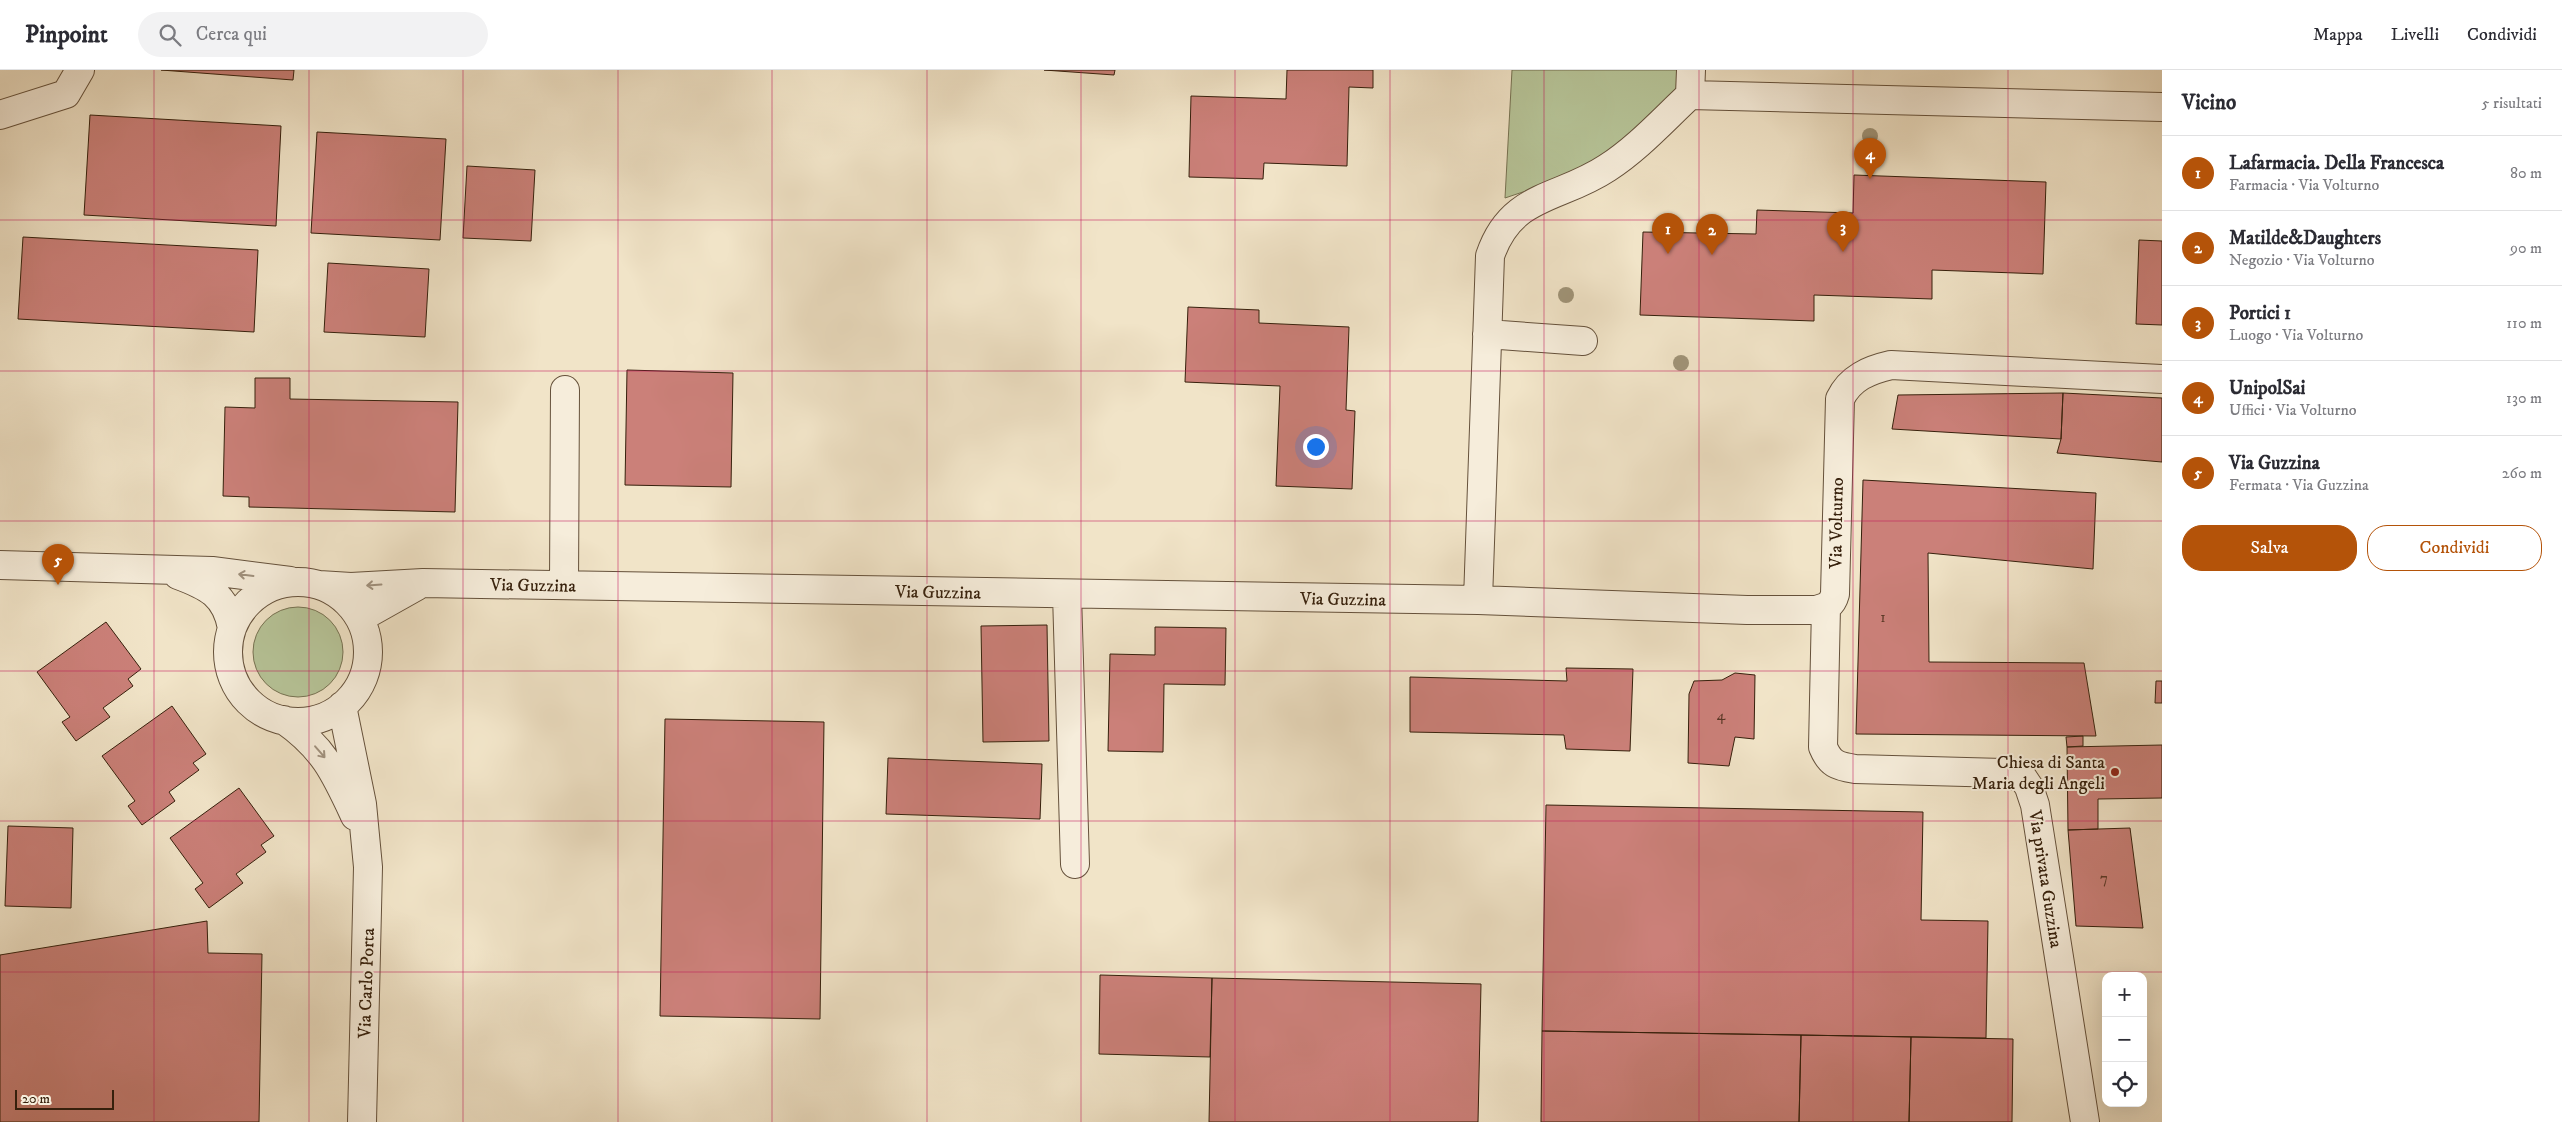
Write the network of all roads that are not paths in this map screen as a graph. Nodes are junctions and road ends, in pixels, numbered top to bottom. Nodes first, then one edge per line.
1 (80, 70) edge
2 (1691, 82) edge
3 (2162, 107) edge
4 (0, 115) edge
5 (1487, 334) junction
6 (1583, 341) dead end
7 (2162, 379) edge
8 (565, 390) dead end
9 (0, 565) edge
10 (157, 568) junction
11 (422, 583) junction
12 (306, 584) junction
13 (564, 586) junction
14 (1067, 594) junction
15 (1465, 601) junction
16 (1826, 607) junction
17 (360, 618) junction
18 (232, 628) junction
19 (342, 706) junction
20 (284, 720) junction
21 (367, 843) junction
22 (1075, 864) dead end
23 (362, 1122) edge
24 (2085, 1122) edge

1 - 4 street
2 - 3 street
2 - 5 street
5 - 6 street
5 - 15 street
7 - 16 street, Via Volturno
8 - 13 street
9 - 10 street, Via Guzzina
12 -> 10 street, Via Guzzina
10 - 18 street, Via Guzzina
11 -> 12 street, Via Guzzina
11 - 13 street, Via Guzzina
11 - 17 street
12 - 17 street
12 - 18 street
13 - 14 street, Via Guzzina
14 - 15 street, Via Guzzina
14 - 22 street
15 - 16 street
16 - 24 street, Via privata Guzzina
17 - 19 street
18 - 20 street
19 - 20 street
19 - 21 street, Via Carlo Porta
20 -> 21 street, Via Carlo Porta
21 - 23 street, Via Carlo Porta

